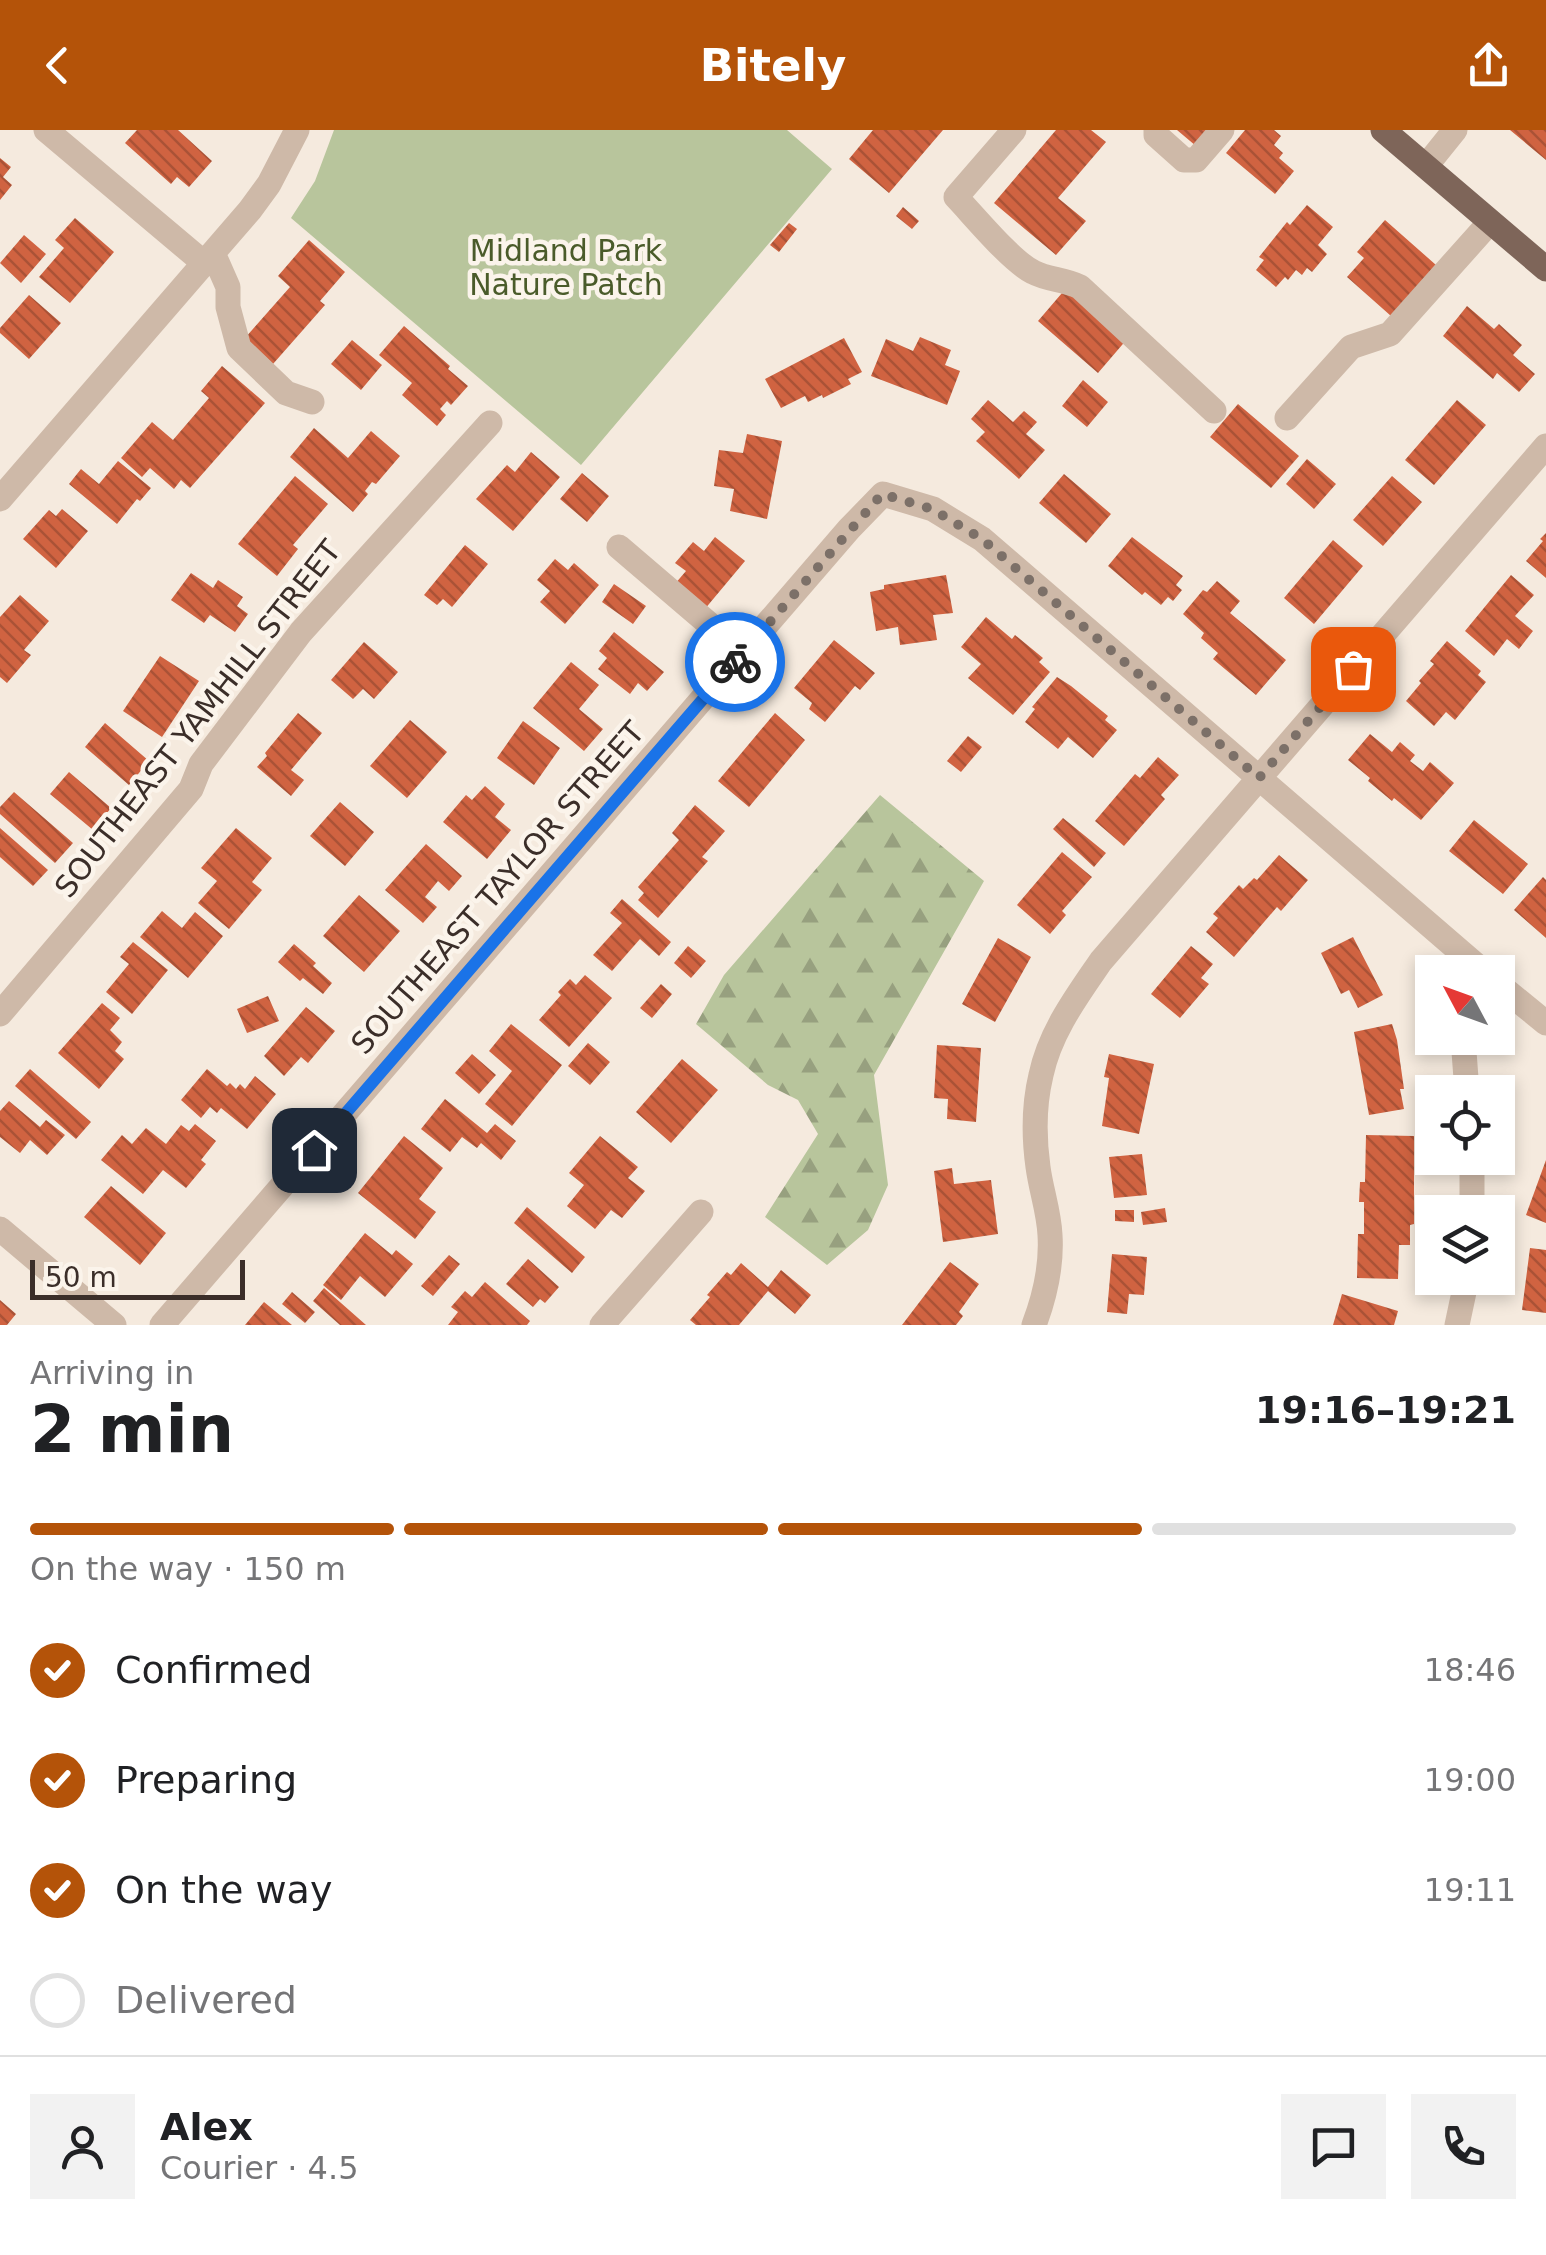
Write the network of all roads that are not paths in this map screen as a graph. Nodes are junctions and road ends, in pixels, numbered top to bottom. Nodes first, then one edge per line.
1 (46, 130) edge
2 (296, 130) edge
3 (1014, 130) edge
4 (1156, 130) edge
5 (1222, 130) edge
6 (1383, 130) edge
7 (1455, 130) edge
8 (1426, 166) junction
9 (1490, 222) junction
10 (209, 258) junction
11 (1546, 269) edge
12 (312, 402) dead end
13 (1214, 411) dead end
14 (1287, 418) dead end
15 (490, 422) dead end
16 (1546, 446) edge
17 (0, 500) edge
18 (619, 547) dead end
19 (743, 653) junction
20 (1259, 778) junction
21 (1461, 955) edge
22 (1515, 997) edge
23 (0, 1014) edge
24 (1546, 1022) edge
25 (701, 1212) dead end
26 (0, 1229) edge
27 (1463, 1295) edge
28 (114, 1325) edge
29 (162, 1325) edge
30 (602, 1325) edge
31 (1034, 1325) edge
32 (1457, 1325) edge

1 - 10 street
2 - 10 street
3 - 13 street
4 - 5 street
6 - 8 main road
7 - 8 street
8 - 9 main road
9 - 11 main road
9 - 14 street
10 - 12 street
10 - 17 street
15 - 23 street, SOUTHEAST YAMHILL STREET
16 - 20 street
18 - 19 street
19 - 20 street, SOUTHEAST TAYLOR STREET
19 - 29 street, SOUTHEAST TAYLOR STREET
20 - 21 street
20 - 31 street
22 - 24 street
25 - 30 street
26 - 28 street
27 - 32 street

